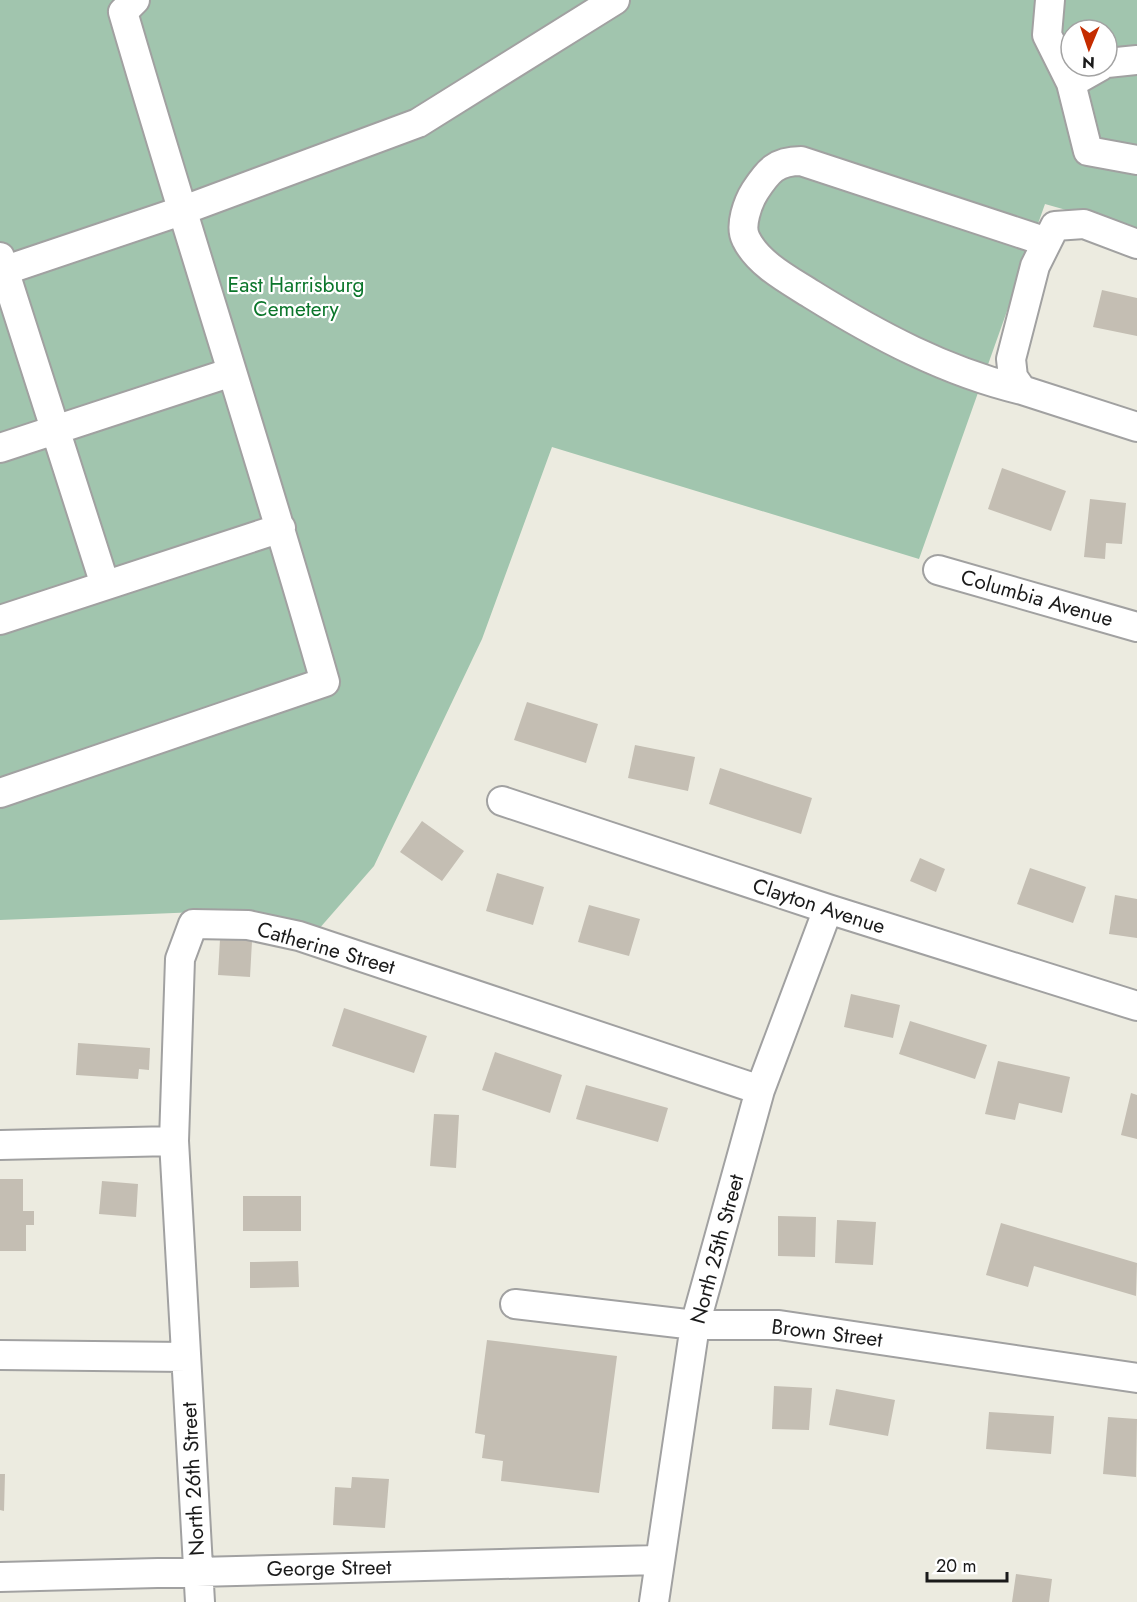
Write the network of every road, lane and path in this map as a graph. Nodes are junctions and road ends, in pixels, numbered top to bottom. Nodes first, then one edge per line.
1 (135, 0) edge
2 (615, 0) edge
3 (1050, 0) edge
4 (1137, 60) edge
5 (1119, 62) edge
6 (1080, 78) edge
7 (1071, 83) junction
8 (1137, 160) edge
9 (181, 211) junction
10 (1051, 234) junction
11 (1137, 244) edge
12 (2, 266) edge
13 (231, 372) junction
14 (1018, 383) junction
15 (1137, 427) edge
16 (56, 430) junction
17 (0, 448) edge
18 (281, 528) junction
19 (938, 570) dead end
20 (105, 585) junction
21 (0, 620) edge
22 (1137, 627) edge
23 (0, 793) edge
24 (502, 801) dead end
25 (828, 909) junction
26 (1137, 1006) edge
27 (760, 1090) junction
28 (174, 1140) junction
29 (0, 1145) edge
30 (515, 1304) dead end
31 (695, 1325) junction
32 (0, 1355) edge
33 (186, 1357) junction
34 (1137, 1377) edge
35 (658, 1560) junction
36 (199, 1572) junction
37 (0, 1577) edge
38 (200, 1602) edge
39 (654, 1602) edge

1 - 9 street
2 - 9 street
3 - 7 street
4 - 5 street
6 - 7 street
7 - 8 street
9 - 12 street
9 - 13 street
10 - 11 street
10 - 14 street
10 - 14 street
12 - 16 street
13 - 16 street
13 - 18 street
14 - 15 street
16 - 17 street
16 - 20 street
18 - 20 street
18 - 23 street
19 - 22 street, Columbia Avenue
20 - 21 street
24 - 25 street, Clayton Avenue
25 - 26 street, Clayton Avenue
25 - 27 street, North 25th Street
27 - 28 street, Catherine Street
27 - 31 street, North 25th Street
28 - 29 street
28 - 33 street, North 26th Street
30 - 31 street, Brown Street
31 - 34 street, Brown Street
31 - 35 street, North 25th Street
32 - 33 street
33 - 36 street, North 26th Street
35 - 36 street, George Street
35 - 39 street, North 25th Street
36 - 37 street, George Street
36 - 38 street, North 26th Street

